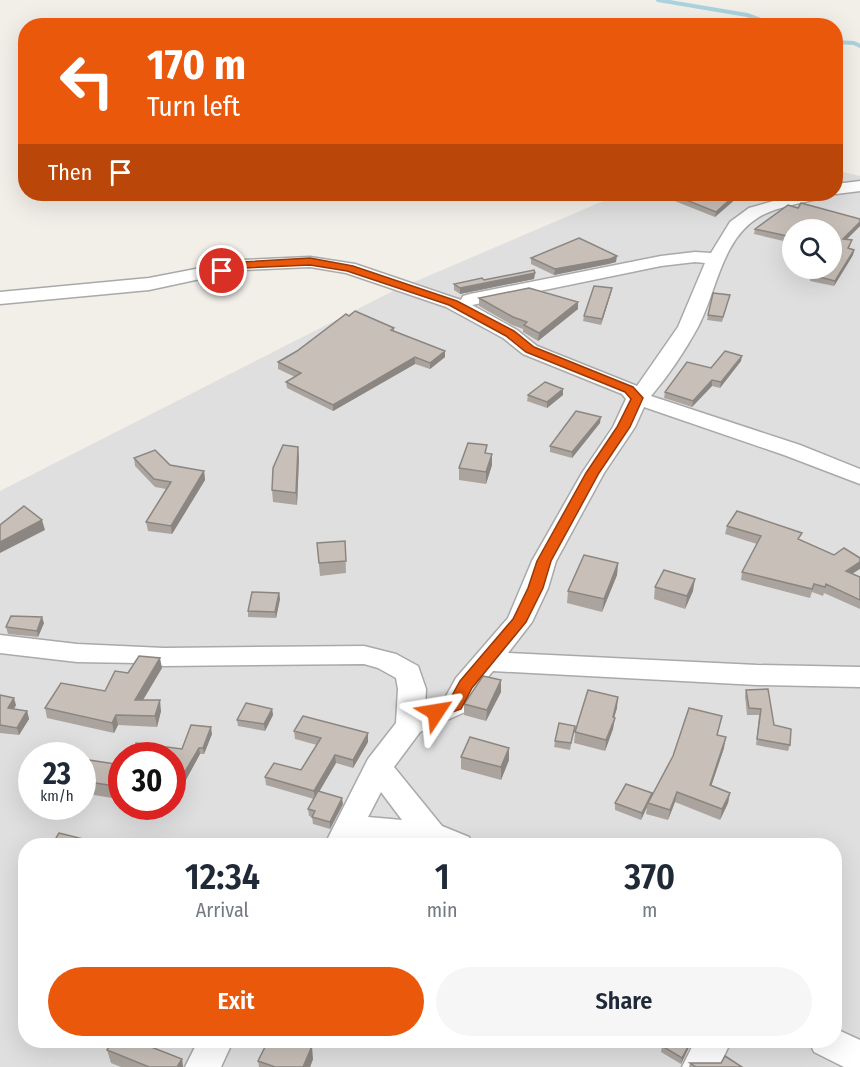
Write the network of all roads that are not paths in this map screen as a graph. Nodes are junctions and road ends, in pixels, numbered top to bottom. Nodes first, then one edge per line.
1 (860, 186) edge
2 (843, 188) edge
3 (790, 201) edge
4 (716, 258) junction
5 (0, 298) edge
6 (453, 303) junction
7 (637, 398) junction
8 (860, 477) edge
9 (0, 644) edge
10 (485, 660) junction
11 (860, 677) edge
12 (410, 725) junction
13 (378, 767) junction
14 (343, 837) edge
15 (377, 838) edge
16 (442, 838) edge
17 (213, 1048) edge
18 (710, 1048) edge
19 (841, 1048) edge
20 (860, 1057) edge
21 (204, 1067) edge
22 (700, 1067) edge

1 - 2 street
3 - 4 street
4 - 6 street
4 - 7 street
5 - 6 street
6 - 7 street
7 - 8 street
7 - 10 street
9 - 12 street
10 - 11 street
10 - 12 street
12 - 13 street
13 - 14 street
13 - 16 street
14 - 15 street
17 - 21 street
18 - 22 street
19 - 20 street

